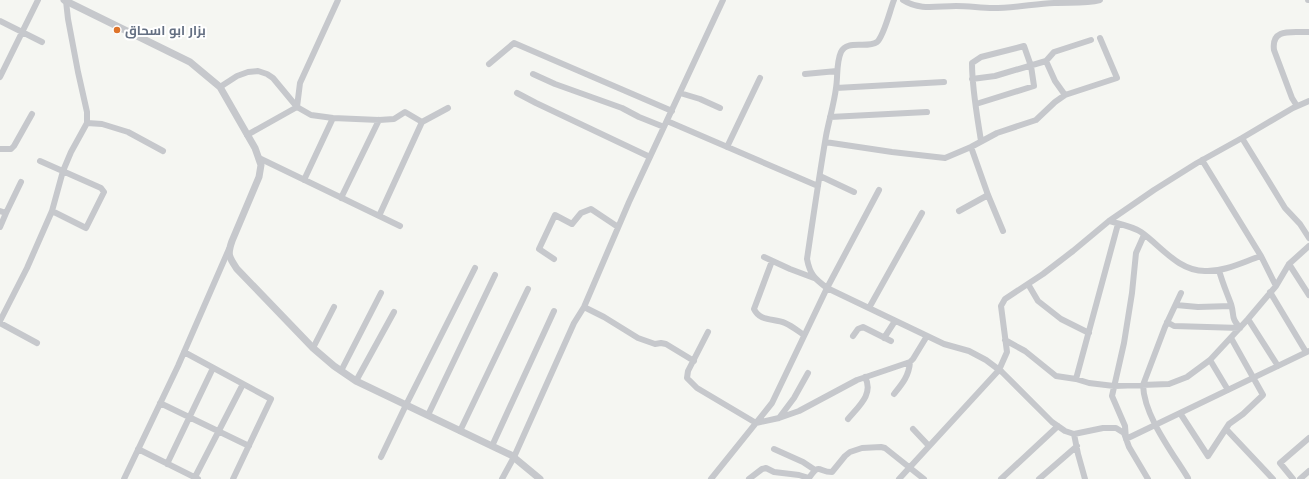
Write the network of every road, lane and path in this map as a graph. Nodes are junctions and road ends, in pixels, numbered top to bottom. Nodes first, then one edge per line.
1 (38, 0) edge
2 (338, 0) edge
3 (723, 0) edge
4 (894, 0) edge
5 (903, 0) edge
6 (949, 0) edge
7 (1100, 0) edge
8 (65, 1) edge
9 (946, 6) junction
10 (0, 21) edge
11 (22, 32) junction
12 (1309, 32) edge
13 (1100, 38) dead end
14 (1091, 40) dead end
15 (42, 42) dead end
16 (1046, 61) junction
17 (489, 64) dead end
18 (1031, 66) junction
19 (838, 71) junction
20 (533, 74) dead end
21 (805, 74) dead end
22 (0, 77) edge
23 (760, 78) dead end
24 (972, 79) junction
25 (944, 82) dead end
26 (220, 87) junction
27 (836, 88) junction
28 (516, 93) dead end
29 (680, 93) junction
30 (1065, 95) junction
31 (1309, 100) edge
32 (976, 104) junction
33 (1297, 106) junction
34 (297, 107) junction
35 (448, 108) dead end
36 (720, 108) dead end
37 (672, 111) junction
38 (927, 112) dead end
39 (32, 114) dead end
40 (830, 117) junction
41 (333, 118) junction
42 (379, 120) junction
43 (667, 121) junction
44 (422, 122) junction
45 (87, 123) junction
46 (664, 127) junction
47 (247, 135) junction
48 (1242, 138) junction
49 (825, 142) junction
50 (981, 142) junction
51 (727, 147) junction
52 (971, 147) junction
53 (0, 149) edge
54 (163, 151) dead end
55 (650, 157) junction
56 (259, 158) junction
57 (1202, 160) junction
58 (40, 161) dead end
59 (63, 170) junction
60 (820, 176) junction
61 (304, 180) junction
62 (21, 182) dead end
63 (818, 186) junction
64 (879, 190) dead end
65 (854, 192) dead end
66 (988, 195) junction
67 (340, 198) junction
68 (52, 211) junction
69 (959, 211) dead end
70 (3, 212) edge
71 (922, 213) dead end
72 (379, 216) junction
73 (1109, 221) junction
74 (1118, 224) junction
75 (400, 226) dead end
76 (0, 227) edge
77 (618, 228) junction
78 (1002, 231) dead end
79 (1144, 235) junction
80 (1309, 238) edge
81 (230, 246) junction
82 (1309, 246) edge
83 (1260, 256) junction
84 (764, 257) dead end
85 (554, 259) dead end
86 (772, 261) junction
87 (1289, 264) junction
88 (475, 268) dead end
89 (1219, 270) junction
90 (495, 275) dead end
91 (814, 278) junction
92 (1028, 284) junction
93 (1276, 286) junction
94 (827, 288) junction
95 (528, 289) dead end
96 (1270, 292) junction
97 (381, 293) dead end
98 (1181, 293) dead end
99 (1309, 295) edge
100 (1176, 305) junction
101 (1231, 306) junction
102 (334, 307) dead end
103 (584, 307) junction
104 (869, 308) junction
105 (554, 311) dead end
106 (394, 312) dead end
107 (1248, 319) junction
108 (895, 321) junction
109 (0, 322) edge
110 (1167, 322) junction
111 (1240, 328) junction
112 (708, 332) dead end
113 (1088, 333) junction
114 (804, 335) junction
115 (853, 336) dead end
116 (928, 336) junction
117 (884, 338) junction
118 (1231, 338) junction
119 (1006, 340) junction
120 (891, 341) dead end
121 (37, 343) dead end
122 (314, 348) junction
123 (184, 352) junction
124 (1307, 352) edge
125 (1210, 360) junction
126 (694, 361) junction
127 (910, 362) junction
128 (1278, 366) junction
129 (213, 368) junction
130 (999, 370) junction
131 (341, 371) junction
132 (808, 373) dead end
133 (865, 377) junction
134 (1254, 378) junction
135 (1076, 379) junction
136 (356, 381) junction
137 (243, 384) junction
138 (1143, 385) junction
139 (1114, 386) junction
140 (1228, 390) junction
141 (894, 394) dead end
142 (160, 402) junction
143 (406, 405) junction
144 (1180, 413) junction
145 (428, 415) junction
146 (190, 417) junction
147 (779, 418) junction
148 (848, 419) dead end
149 (756, 423) junction
150 (1156, 425) junction
151 (1058, 426) junction
152 (913, 429) dead end
153 (1226, 429) junction
154 (460, 430) junction
155 (219, 431) junction
156 (1074, 434) junction
157 (1309, 438) edge
158 (1126, 439) junction
159 (249, 446) junction
160 (492, 446) junction
161 (929, 446) junction
162 (1077, 446) junction
163 (774, 448) dead end
164 (138, 449) junction
165 (381, 457) dead end
166 (514, 457) junction
167 (167, 464) junction
168 (910, 467) junction
169 (815, 470) junction
170 (1309, 471) edge
171 (197, 478) edge
172 (1188, 478) edge
173 (124, 479) edge
174 (233, 479) edge
175 (502, 479) edge
176 (540, 479) edge
177 (711, 479) edge
178 (749, 479) edge
179 (809, 479) edge
180 (899, 479) edge
181 (924, 479) edge
182 (1001, 479) edge
183 (1039, 479) edge
184 (1085, 479) edge
185 (1148, 479) edge
186 (1273, 479) edge
187 (1293, 479) edge
188 (1300, 479) edge

1 - 11 street
2 - 34 street
3 - 29 street
4 - 19 street
5 - 9 street
6 - 9 street
7 - 9 street
8 - 26 street
8 - 45 street
10 - 11 street
11 - 15 street
11 - 22 street
12 - 33 street
13 - 30 street
14 - 16 street
16 - 18 street
16 - 30 street
17 - 37 street
18 - 24 street
18 - 24 street
18 - 32 street
19 - 21 street
19 - 27 street
20 - 46 street
23 - 51 street
24 - 32 street
25 - 27 street
26 - 34 street
26 - 47 street
27 - 40 street
28 - 55 street
29 - 36 street
29 - 37 street
30 - 50 street
31 - 33 street
32 - 50 street
33 - 48 street
34 - 41 street
34 - 47 street
35 - 44 street
37 - 43 street
38 - 40 street
39 - 53 street
40 - 49 street
41 - 42 street
41 - 61 street
42 - 44 street
42 - 67 street
43 - 46 street
43 - 51 street
44 - 72 street
45 - 54 street
45 - 59 street
46 - 55 street
47 - 56 street
48 - 57 street
48 - 80 street
49 - 52 street
49 - 60 street
50 - 52 street
51 - 63 street
52 - 66 street
55 - 77 street
56 - 61 street
56 - 81 street
57 - 73 street
57 - 83 street
58 - 59 street
59 - 68 street
59 - 68 street
60 - 63 street
60 - 65 street
61 - 67 street
62 - 70 street
63 - 91 street
64 - 94 street
66 - 69 street
66 - 78 street
67 - 72 street
68 - 109 street
70 - 76 street
71 - 104 street
72 - 75 street
73 - 74 street
73 - 92 street
74 - 79 street
74 - 113 street
77 - 85 street
77 - 103 street
79 - 89 street
79 - 139 street
81 - 122 street
81 - 123 street
82 - 87 street
83 - 89 street
83 - 93 street
84 - 86 street
86 - 91 street
86 - 114 street
87 - 93 street
87 - 99 street
88 - 143 street
89 - 101 street
90 - 145 street
91 - 94 street
92 - 113 street
92 - 119 street
93 - 96 street
94 - 104 street
94 - 114 street
95 - 154 street
96 - 107 street
96 - 124 street
97 - 131 street
98 - 100 street
100 - 101 street
100 - 110 street
101 - 111 street
102 - 122 street
103 - 126 street
103 - 166 street
104 - 108 street
105 - 160 street
106 - 136 street
107 - 111 street
107 - 128 street
108 - 116 street
108 - 117 street
109 - 121 street
110 - 111 street
110 - 138 street
111 - 118 street
112 - 126 street
113 - 135 street
114 - 149 street
115 - 117 street
116 - 127 street
116 - 130 street
117 - 120 street
118 - 125 street
118 - 134 street
119 - 130 street
119 - 135 street
122 - 131 street
123 - 129 street
123 - 142 street
124 - 128 street
125 - 138 street
125 - 140 street
126 - 149 street
127 - 133 street
127 - 141 street
128 - 134 street
129 - 137 street
129 - 146 street
130 - 151 street
130 - 161 street
131 - 136 street
132 - 147 street
133 - 147 street
133 - 148 street
134 - 140 street
134 - 153 street
135 - 139 street
136 - 143 street
137 - 155 street
137 - 159 street
138 - 139 street
138 - 150 street
139 - 158 street
140 - 144 street
142 - 146 street
142 - 164 street
143 - 145 street
143 - 165 street
144 - 150 street
144 - 153 street
145 - 154 street
146 - 155 street
146 - 167 street
147 - 149 street
149 - 177 street
150 - 158 street
150 - 172 street
151 - 156 street
151 - 182 street
152 - 161 street
153 - 186 street
154 - 160 street
155 - 159 street
155 - 171 street
156 - 158 street
156 - 162 street
157 - 187 street
158 - 185 street
159 - 174 street
160 - 166 street
161 - 168 street
162 - 183 street
162 - 184 street
163 - 169 street
164 - 167 street
164 - 173 street
166 - 175 street
166 - 176 street
167 - 171 street
168 - 169 street
168 - 180 street
168 - 181 street
169 - 179 street
170 - 188 street
178 - 179 street

